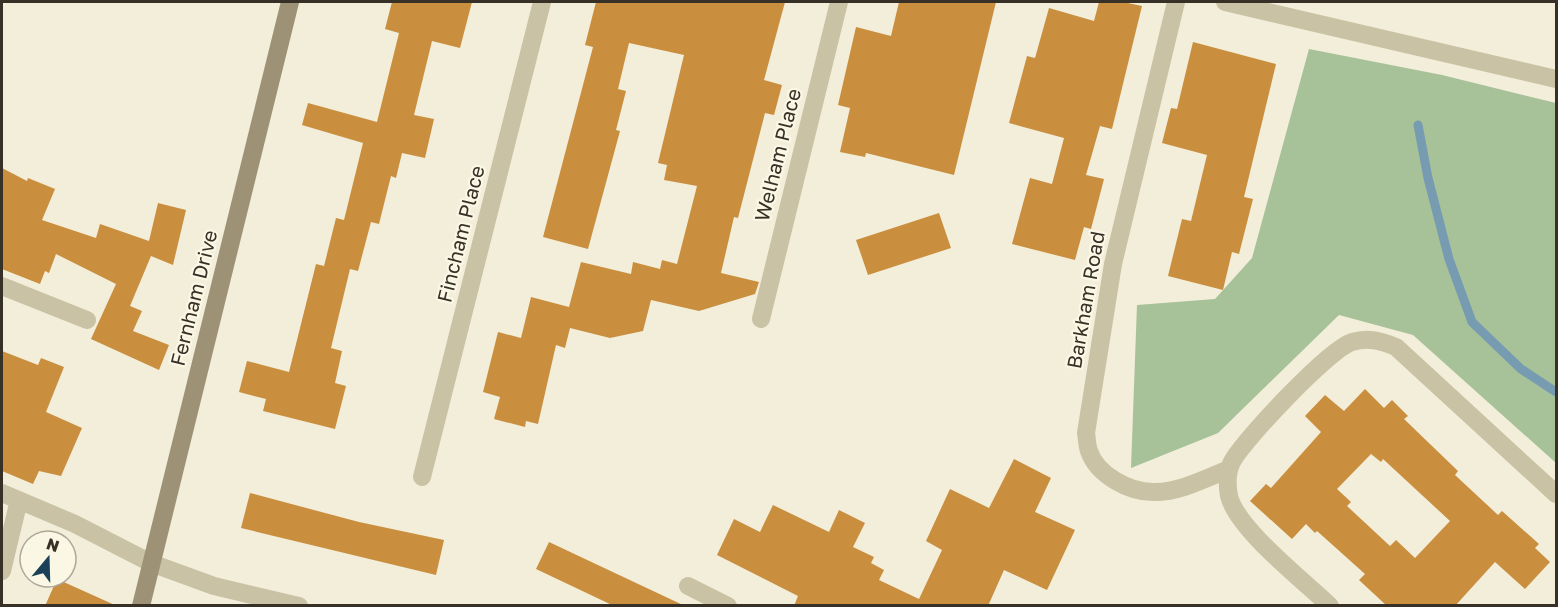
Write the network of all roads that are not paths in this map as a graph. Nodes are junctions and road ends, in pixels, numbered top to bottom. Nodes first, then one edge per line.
1 (290, 2) edge
2 (542, 2) edge
3 (839, 2) edge
4 (1176, 2) edge
5 (1225, 2) edge
6 (1557, 79) edge
7 (2, 286) edge
8 (761, 319) dead end
9 (87, 320) dead end
10 (1229, 469) junction
11 (422, 477) dead end
12 (2, 493) edge
13 (1557, 494) edge
14 (19, 500) junction
15 (151, 563) junction
16 (2, 571) edge
17 (688, 586) dead end
18 (141, 606) edge
19 (299, 606) edge
20 (728, 606) edge
21 (1330, 606) edge

1 - 15 street, Fernham Drive
2 - 11 street, Fincham Place
3 - 8 street, Welham Place
4 - 10 street, Barkham Road
5 - 6 street
7 - 9 street
10 - 13 street
10 - 21 street
12 - 14 street
14 - 15 street
14 - 16 street
15 - 18 street, Fernham Drive
15 - 19 street
17 - 20 street

